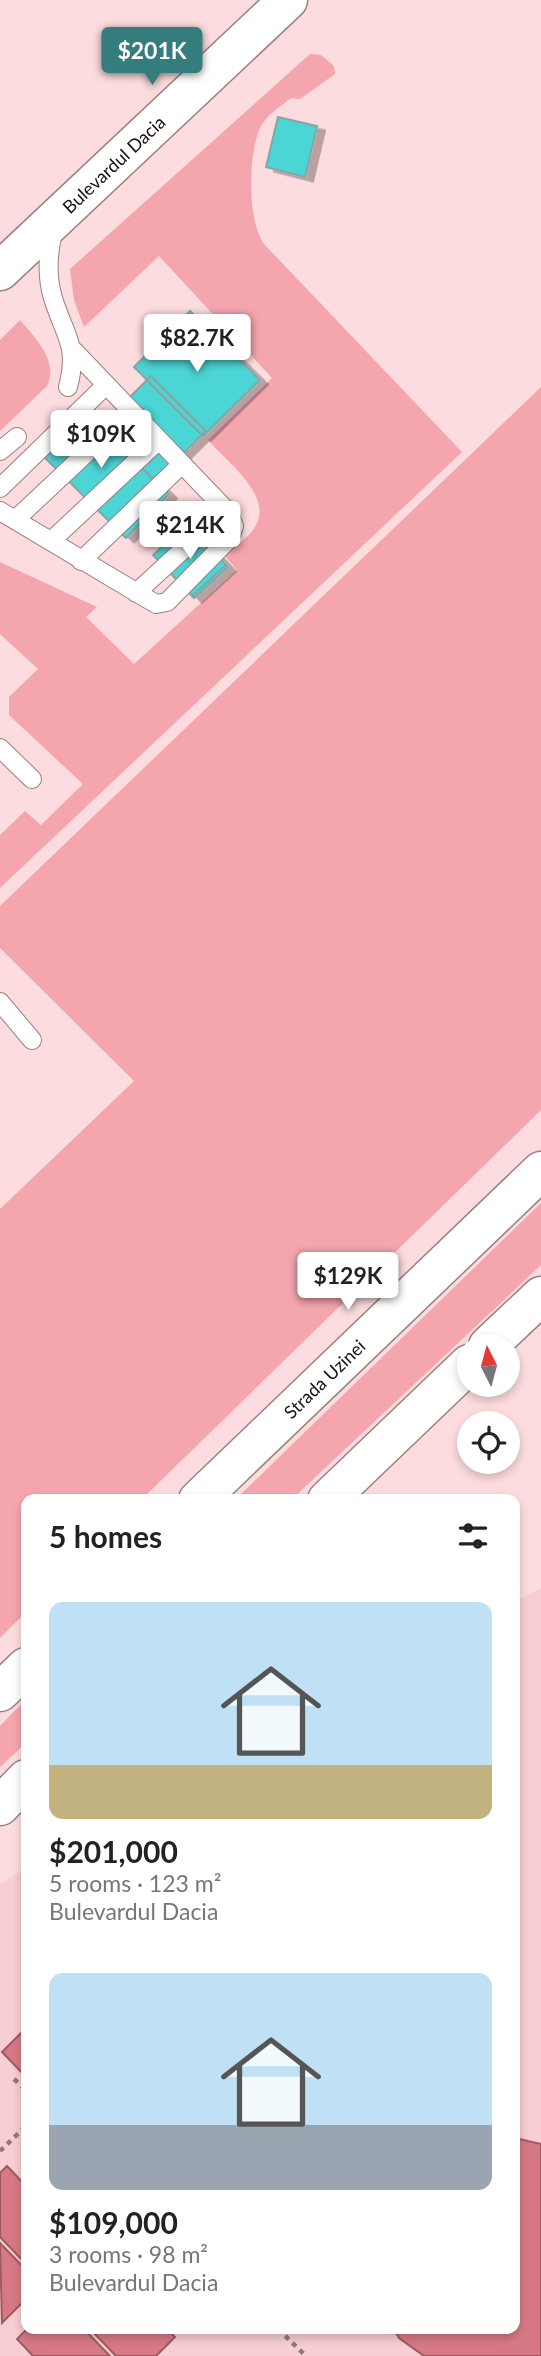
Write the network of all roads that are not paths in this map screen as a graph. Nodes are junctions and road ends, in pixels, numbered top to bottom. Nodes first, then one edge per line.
1 (288, 0) edge
2 (57, 217) junction
3 (0, 271) edge
4 (74, 351) junction
5 (106, 385) junction
6 (68, 387) dead end
7 (131, 411) junction
8 (17, 436) dead end
9 (159, 440) junction
10 (0, 451) edge
11 (182, 464) junction
12 (0, 488) edge
13 (226, 510) junction
14 (7, 515) edge
15 (51, 541) junction
16 (81, 561) junction
17 (136, 593) junction
18 (0, 748) edge
19 (32, 779) dead end
20 (0, 1002) edge
21 (32, 1041) dead end
22 (541, 1171) edge
23 (541, 1296) edge
24 (501, 1334) edge
25 (457, 1375) edge
26 (204, 1494) edge
27 (333, 1494) edge
28 (21, 1672) edge
29 (0, 1692) edge
30 (21, 1784) edge
31 (0, 1806) edge

1 - 2 street, Bulevardul Dacia
2 - 3 street, Bulevardul Dacia
2 - 4 lane
4 - 5 lane
4 - 6 lane
5 - 7 lane
5 - 12 lane
7 - 9 lane
7 - 14 lane
8 - 10 lane
9 - 11 lane
9 - 15 lane
11 - 13 lane
11 - 16 lane
13 - 17 lane
13 - 17 lane
14 - 15 lane
15 - 16 lane
16 - 17 lane
18 - 19 lane
20 - 21 lane
22 - 26 street, Strada Uzinei
23 - 24 street
25 - 27 street
28 - 29 street
30 - 31 street

